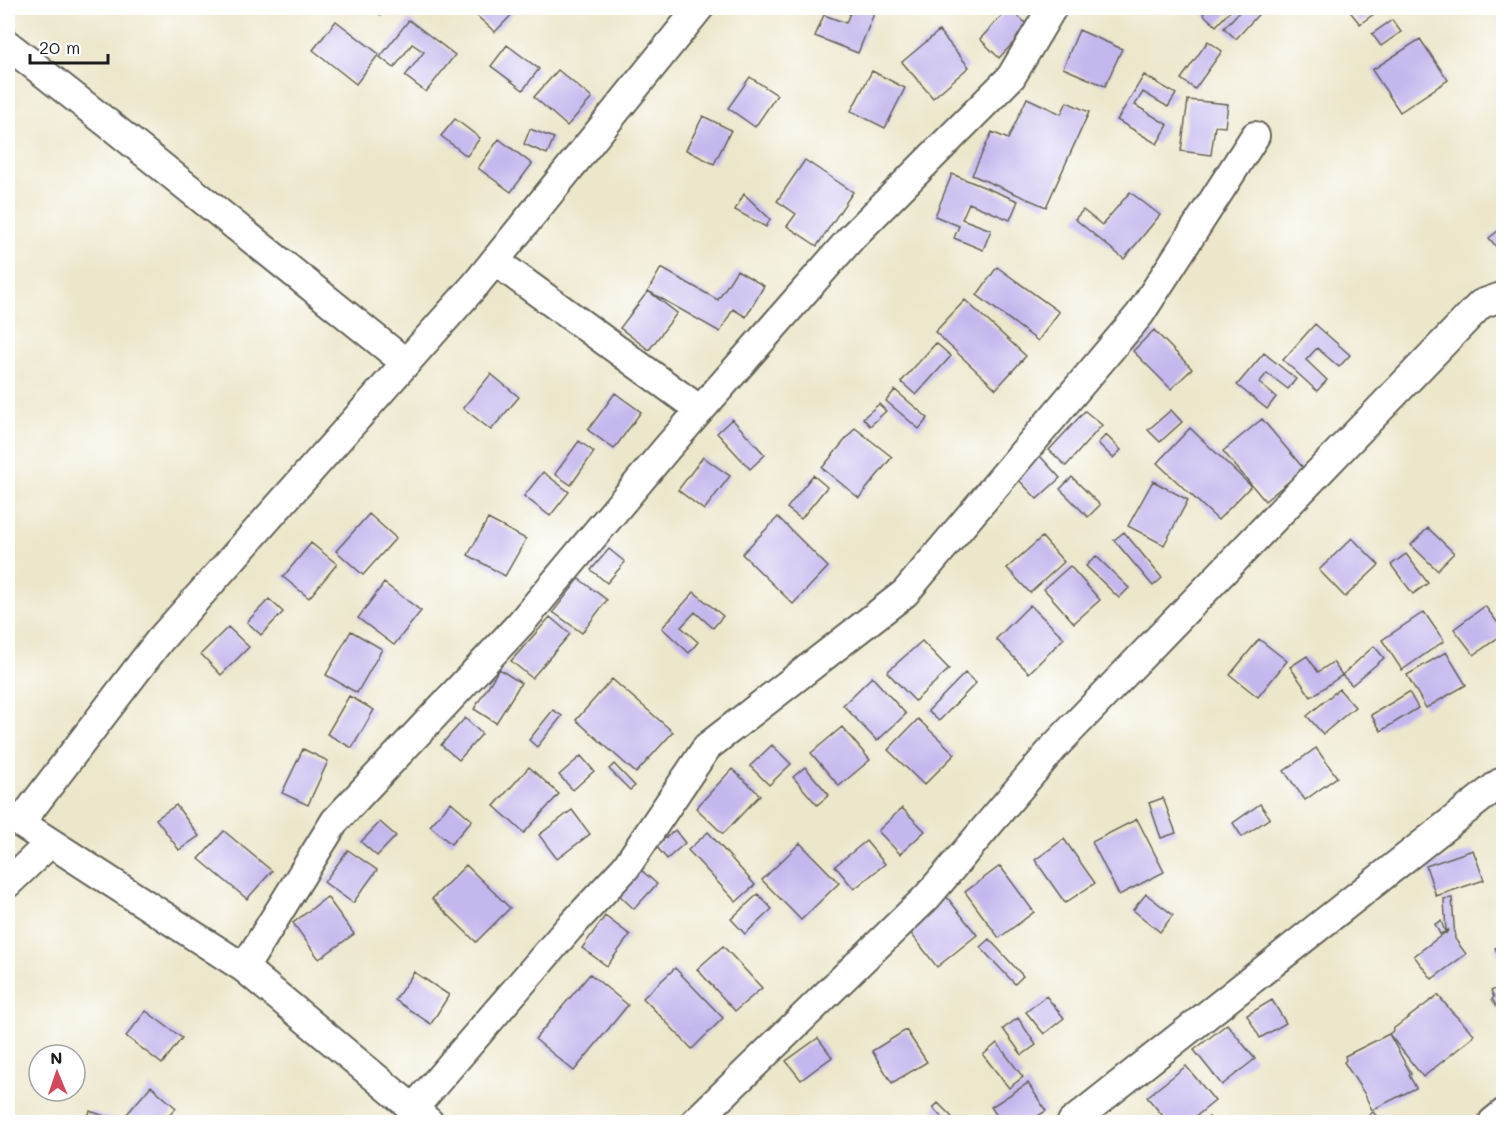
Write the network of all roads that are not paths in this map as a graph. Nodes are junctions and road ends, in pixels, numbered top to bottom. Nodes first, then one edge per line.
1 (699, 8) edge
2 (1052, 8) edge
3 (8, 45) edge
4 (1255, 136) dead end
5 (495, 261) junction
6 (1503, 296) edge
7 (406, 363) junction
8 (700, 410) junction
9 (1502, 780) edge
10 (14, 819) edge
11 (50, 843) junction
12 (8, 883) edge
13 (244, 968) junction
14 (1503, 1113) edge
15 (421, 1116) edge
16 (695, 1122) edge
17 (1072, 1122) edge
18 (1493, 1122) edge

1 - 5 street
2 - 8 street
3 - 7 street
4 - 15 street
5 - 7 street
5 - 8 street
6 - 16 street
7 - 10 street
8 - 13 street
9 - 17 street
10 - 11 street
11 - 12 street
11 - 13 street
13 - 15 street
14 - 18 street

